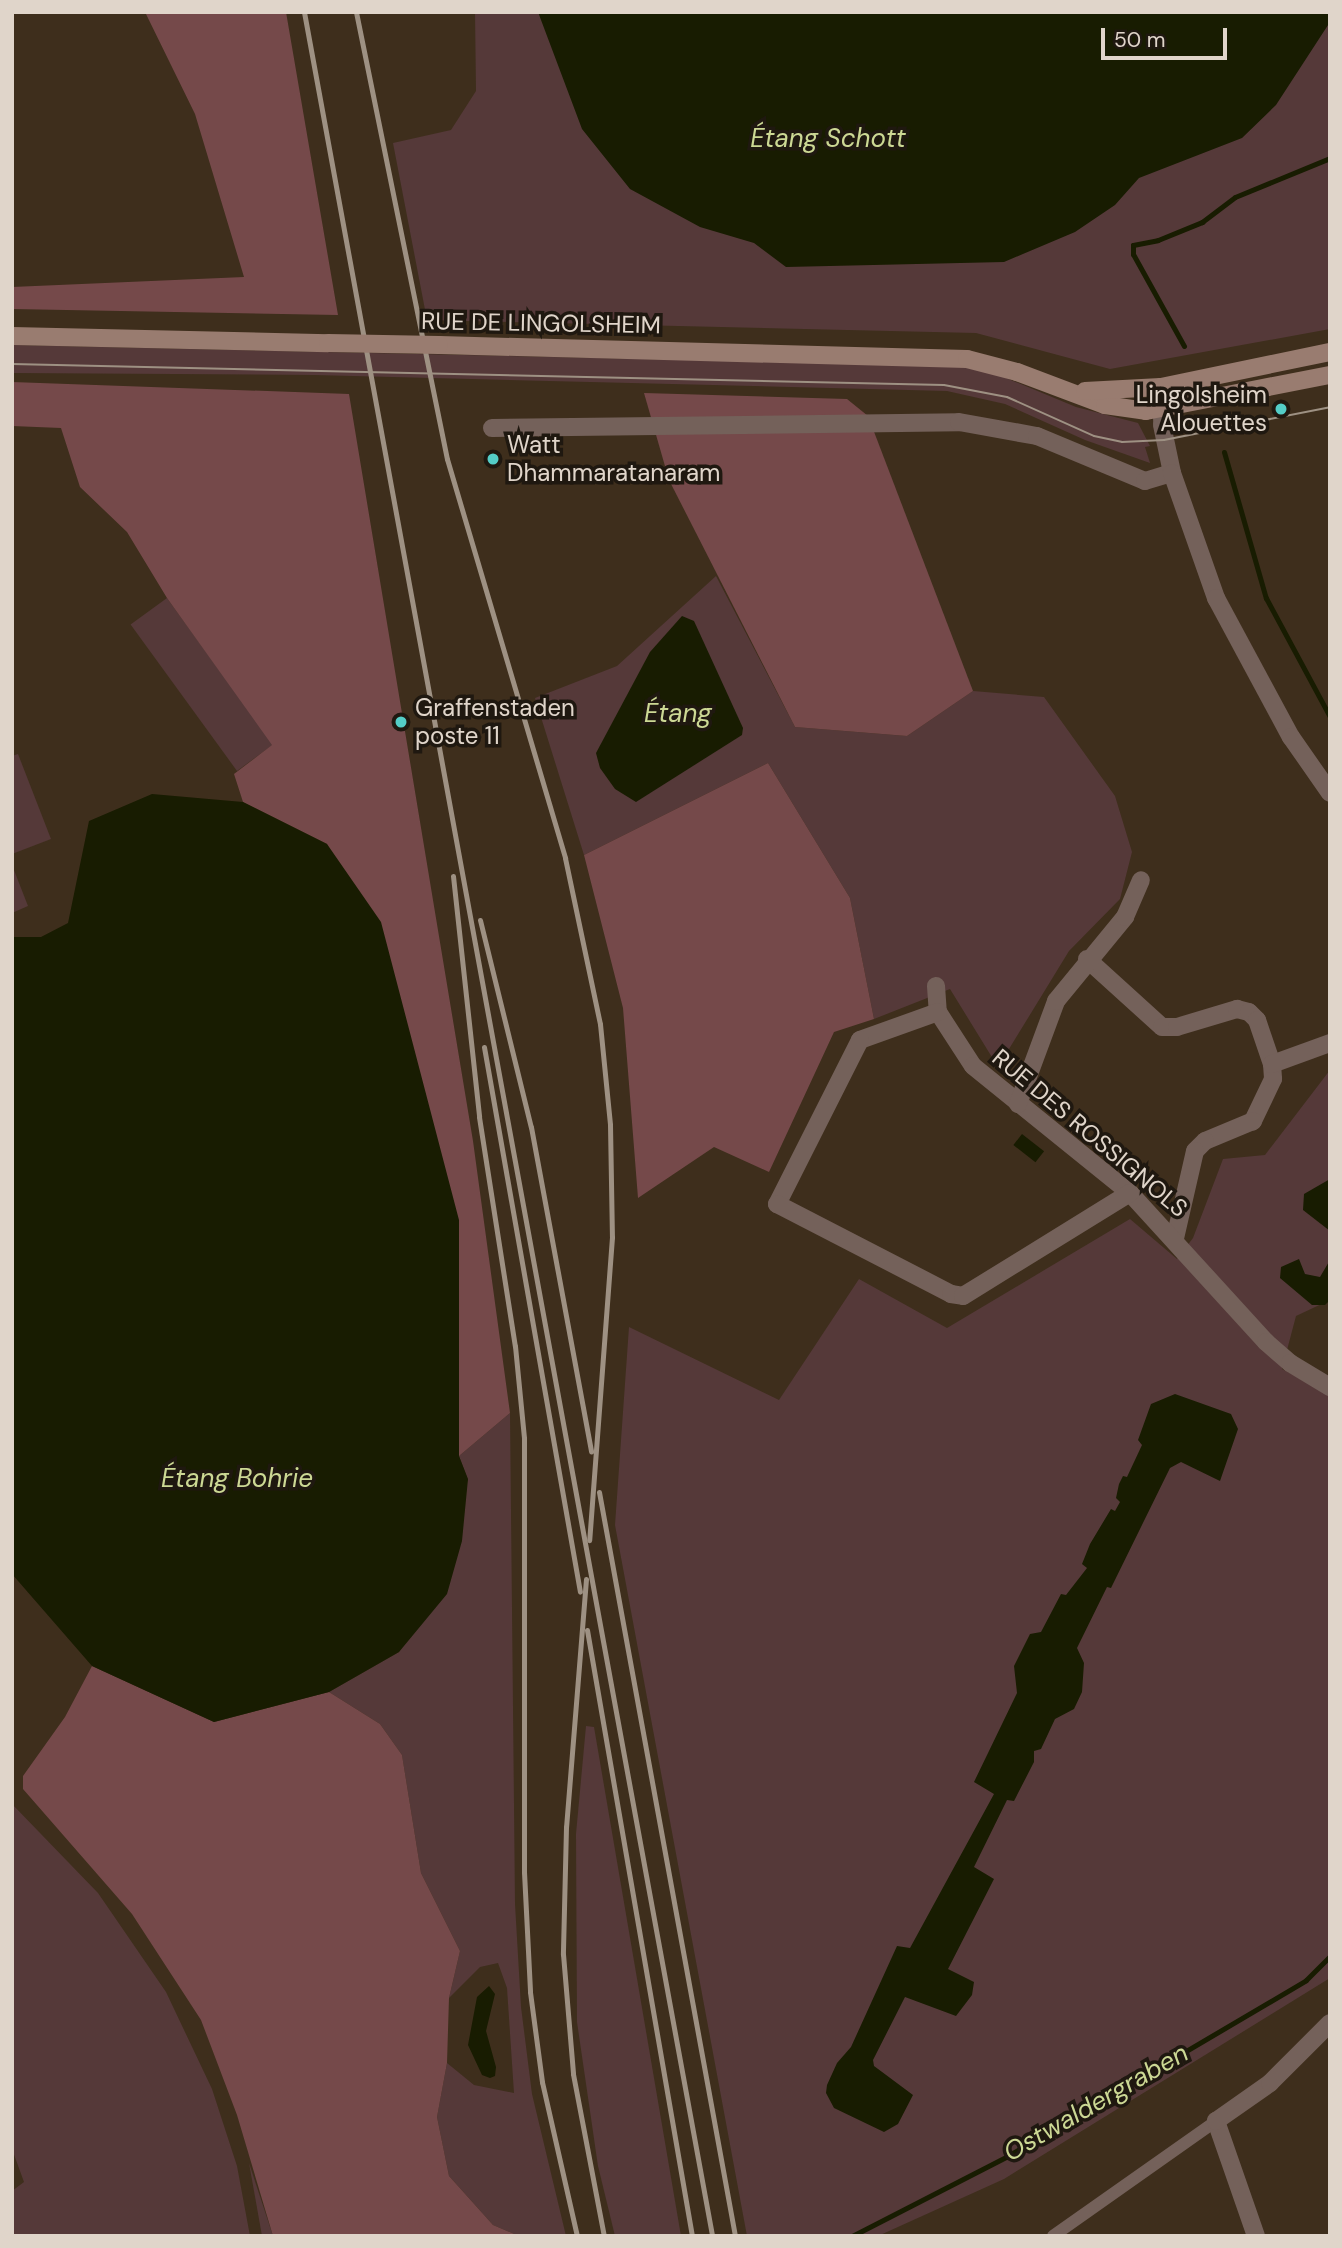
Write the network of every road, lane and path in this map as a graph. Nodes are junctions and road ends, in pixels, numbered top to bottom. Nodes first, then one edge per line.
1 (12, 336) edge
2 (1330, 352) edge
3 (1330, 375) edge
4 (1161, 387) junction
5 (1064, 389) junction
6 (1160, 409) junction
7 (492, 428) dead end
8 (1172, 474) junction
9 (1330, 793) edge
10 (1141, 880) dead end
11 (1087, 959) junction
12 (936, 986) dead end
13 (938, 1012) junction
14 (1330, 1043) edge
15 (1272, 1064) junction
16 (1018, 1104) junction
17 (1130, 1193) junction
18 (1175, 1238) junction
19 (1330, 1387) edge
20 (1330, 2023) edge
21 (1216, 2121) junction
22 (1053, 2236) edge
23 (1256, 2236) edge

1 - 5 main road, RUE DE LINGOLSHEIM, bridge
2 - 4 main road, RUE DE LINGOLSHEIM
3 - 6 main road, RUE DE LINGOLSHEIM
4 - 5 main road, RUE DE LINGOLSHEIM
4 - 6 street
5 - 6 main road, RUE DE LINGOLSHEIM
6 - 8 street
7 - 8 street
8 - 9 street
10 - 11 street
11 - 15 street
11 - 16 street
12 - 13 street, RUE DES ROSSIGNOLS
13 - 16 street, RUE DES ROSSIGNOLS
13 - 17 street
14 - 15 street
15 - 18 street
16 - 17 street, RUE DES ROSSIGNOLS
17 - 18 street, RUE DES ROSSIGNOLS
18 - 19 street, RUE DES ROSSIGNOLS
20 - 21 street
21 - 22 street
21 - 23 street

